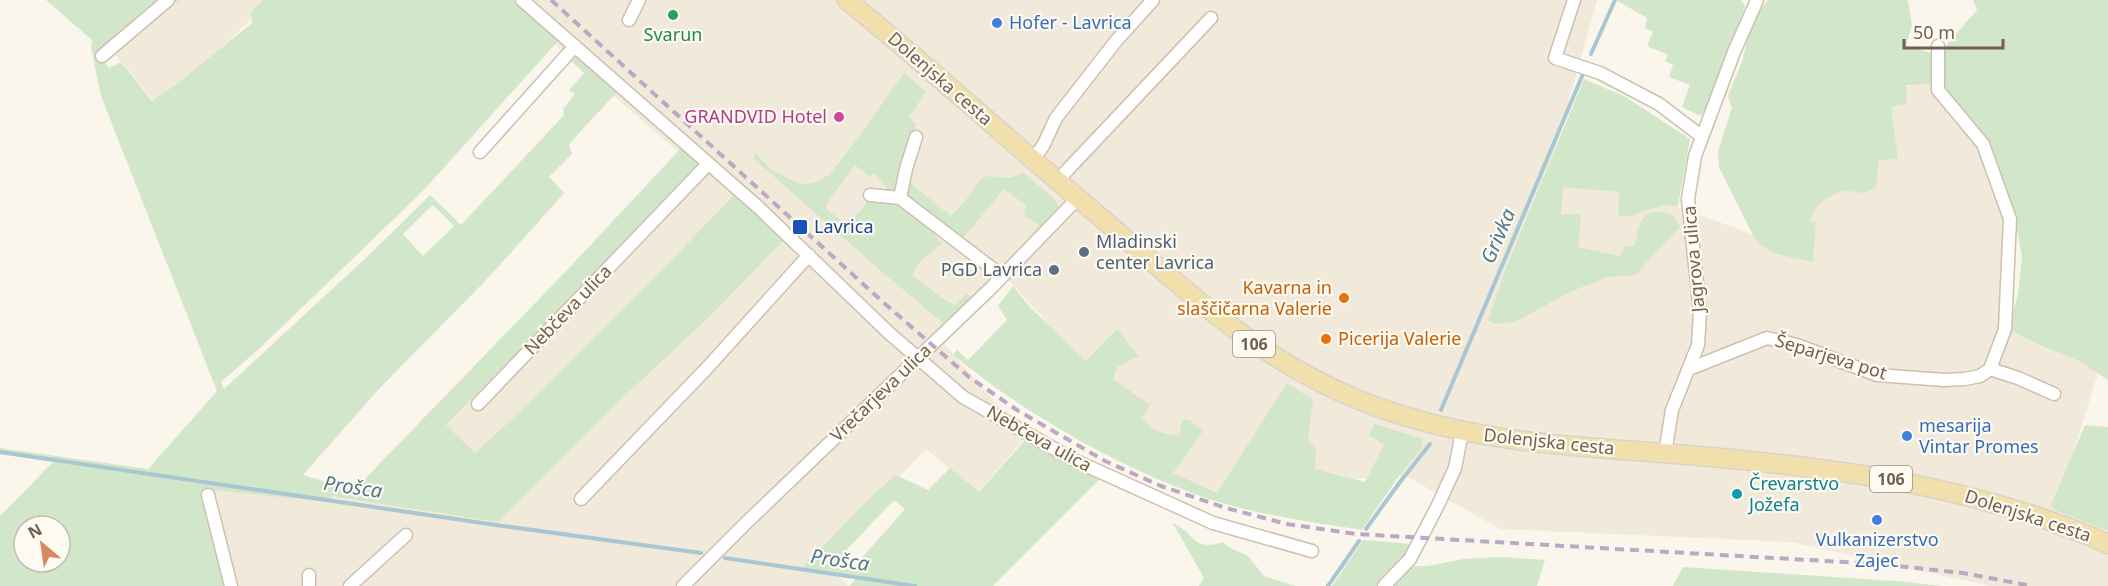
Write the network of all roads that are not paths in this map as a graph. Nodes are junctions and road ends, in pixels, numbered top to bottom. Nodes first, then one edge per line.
1 (168, 0) edge
2 (522, 0) edge
3 (639, 0) edge
4 (847, 0) edge
5 (1153, 0) edge
6 (1574, 0) edge
7 (1757, 0) edge
8 (1211, 18) dead end
9 (629, 20) dead end
10 (575, 46) junction
11 (1938, 46) dead end
12 (102, 56) dead end
13 (1701, 136) junction
14 (916, 137) dead end
15 (480, 152) dead end
16 (1033, 159) junction
17 (708, 164) junction
18 (1057, 181) junction
19 (870, 195) dead end
20 (900, 198) junction
21 (1078, 198) junction
22 (809, 255) junction
23 (1002, 276) junction
24 (916, 358) junction
25 (1689, 369) junction
26 (1990, 369) junction
27 (2054, 394) dead end
28 (478, 404) dead end
29 (1462, 432) junction
30 (1665, 453) junction
31 (208, 495) dead end
32 (580, 499) dead end
33 (406, 535) dead end
34 (2108, 544) edge
35 (1312, 551) dead end
36 (231, 586) edge
37 (350, 586) edge
38 (683, 586) edge
39 (1384, 586) edge

1 - 12 street
2 - 10 street, Nebčeva ulica
3 - 9 street
4 - 16 main road, Dolenjska cesta / 106
5 - 16 street
6 - 13 street
7 - 13 street, Jagrova ulica
8 - 18 street
10 - 15 street
10 - 17 street, Nebčeva ulica
11 - 26 street
13 - 25 street, Jagrova ulica
14 - 20 street
16 - 18 main road, Dolenjska cesta / 106
17 - 22 street, Nebčeva ulica
17 - 28 street, Nebčeva ulica
18 - 21 main road, Dolenjska cesta / 106
19 - 20 street
20 - 23 street
21 - 23 street, Vrečarjeva ulica
21 - 29 main road, Dolenjska cesta / 106
22 - 24 street, Nebčeva ulica
22 - 32 street
23 - 24 street, Vrečarjeva ulica
24 - 35 street, Nebčeva ulica
24 - 38 street, Vrečarjeva ulica
25 - 26 street, Šeparjeva pot
25 - 30 street, Jagrova ulica
26 - 27 street
29 - 30 main road, Dolenjska cesta / 106
29 - 39 street
30 - 34 main road, Dolenjska cesta / 106
31 - 36 street
33 - 37 street

